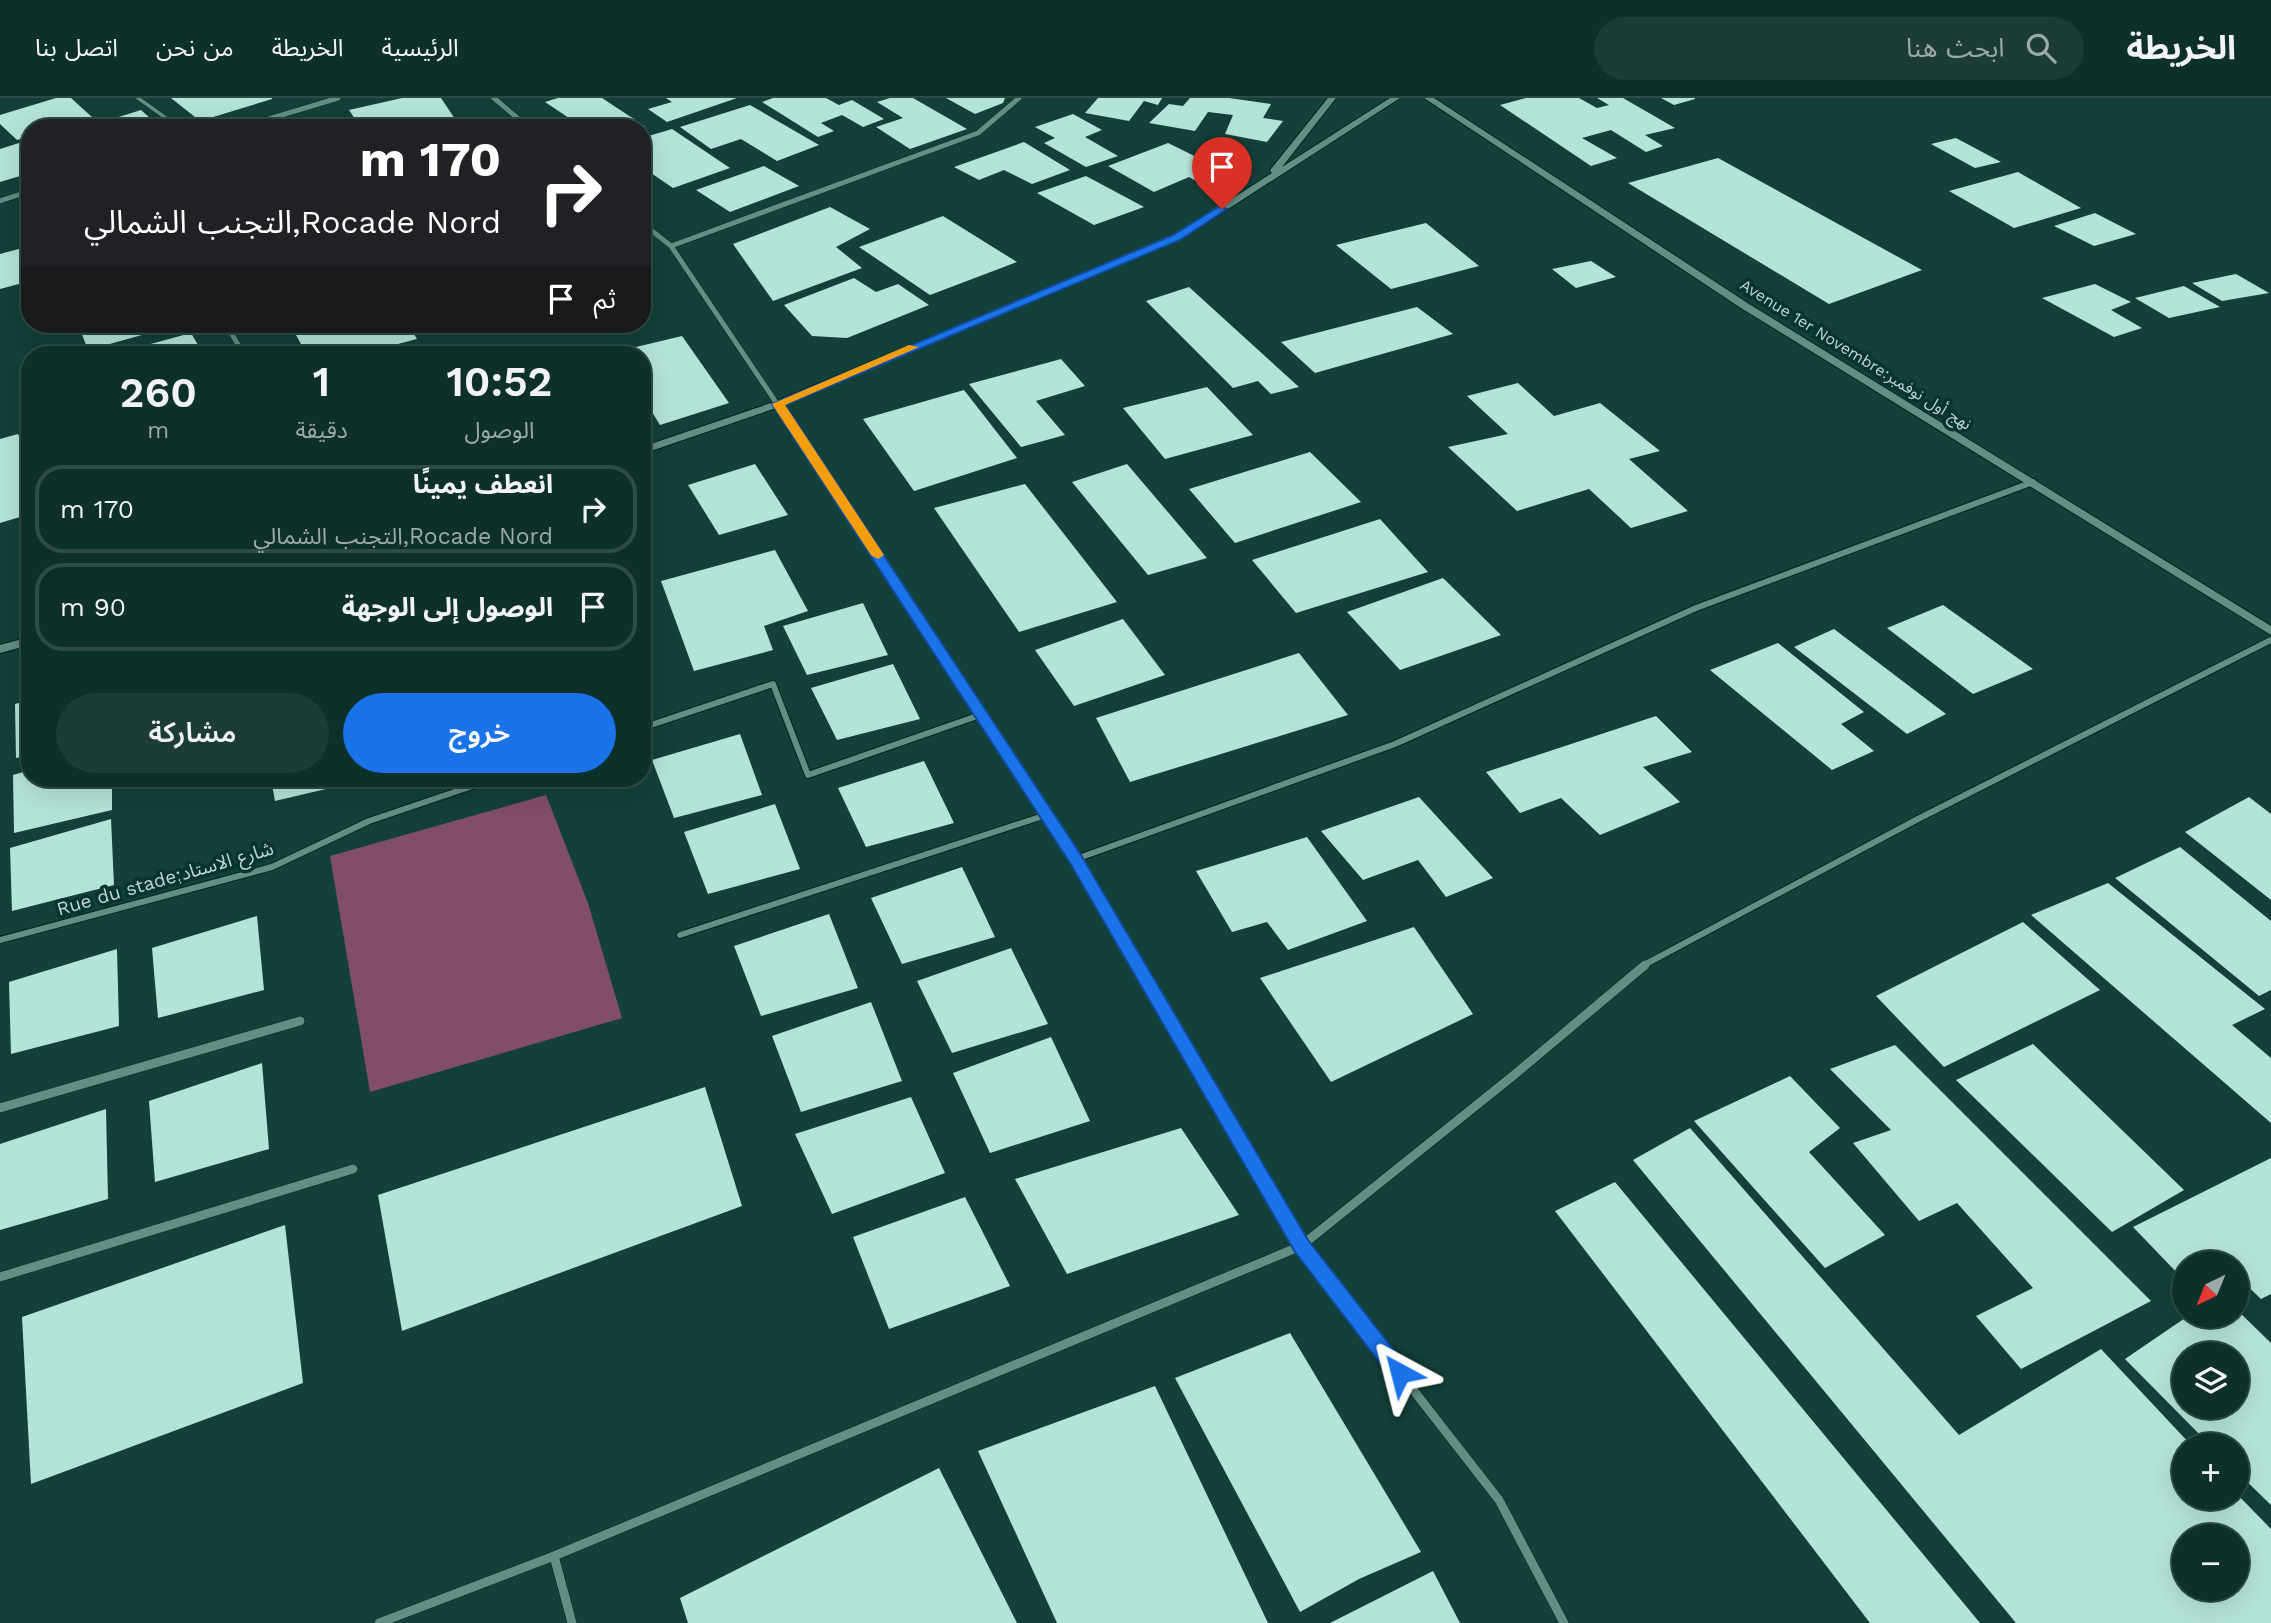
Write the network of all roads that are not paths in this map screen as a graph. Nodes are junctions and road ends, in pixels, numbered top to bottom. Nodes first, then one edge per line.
1 (138, 98) edge
2 (338, 98) edge
3 (494, 98) edge
4 (1019, 98) edge
5 (1332, 98) edge
6 (1396, 98) edge
7 (1428, 98) edge
8 (167, 119) edge
9 (269, 119) edge
10 (518, 119) edge
11 (1267, 180) junction
12 (21, 194) edge
13 (0, 201) edge
14 (651, 230) edge
15 (670, 246) junction
16 (778, 404) junction
17 (651, 448) edge
18 (2033, 482) junction
19 (2271, 631) edge
20 (2271, 639) edge
21 (21, 643) edge
22 (0, 649) edge
23 (983, 714) junction
24 (651, 725) edge
25 (469, 787) edge
26 (1045, 815) junction
27 (1076, 859) junction
28 (680, 936) dead end
29 (0, 940) edge
30 (300, 1021) dead end
31 (0, 1108) edge
32 (354, 1169) dead end
33 (1301, 1246) junction
34 (0, 1278) edge
35 (554, 1556) junction
36 (379, 1623) edge
37 (572, 1623) edge
38 (1564, 1623) edge

1 - 8 lane
2 - 9 street
3 - 10 street
4 - 15 street
5 - 11 main road
6 - 11 main road
7 - 18 main road, Avenue 1er Novembre;نهج أول نوفمبر
11 - 16 main road
12 - 13 street
14 - 15 street
15 - 16 street
16 - 17 main road
16 - 23 street
18 - 19 main road, Avenue 1er Novembre;نهج أول نوفمبر
18 - 27 street
20 - 33 street
21 - 22 main road
23 - 24 street
23 - 26 street
25 - 29 street, Rue du stade;شارع الاستاد
26 - 27 street
26 - 28 street
27 - 33 street
30 - 31 street
32 - 34 street
33 - 35 street
33 - 38 street
35 - 36 street
35 - 37 street

